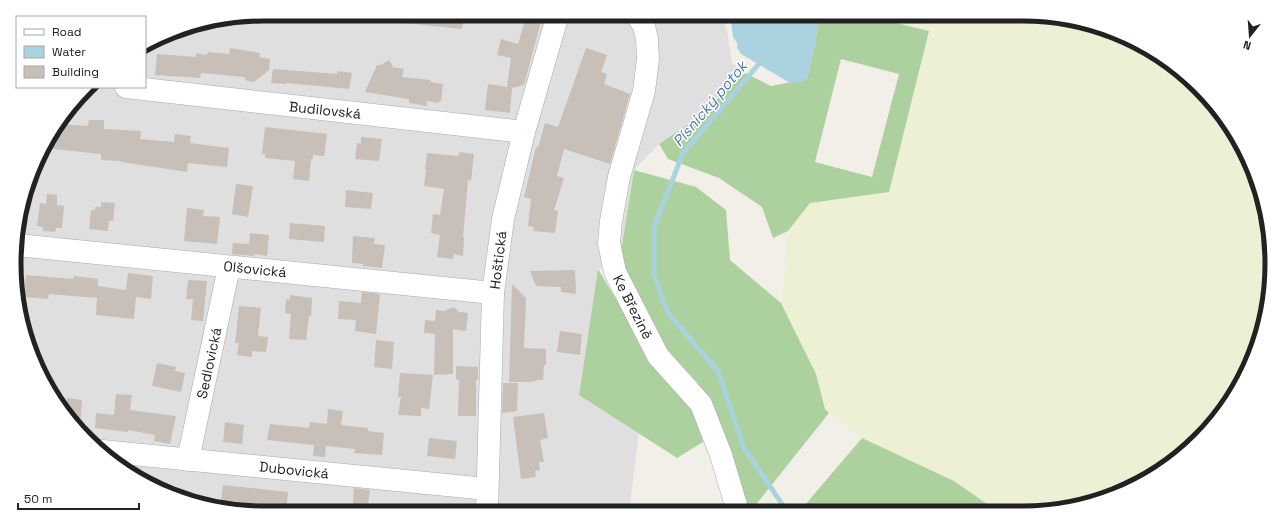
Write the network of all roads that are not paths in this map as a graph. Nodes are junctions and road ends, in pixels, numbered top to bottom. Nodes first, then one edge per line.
1 (556, 21) edge
2 (641, 21) edge
3 (135, 88) edge
4 (524, 132) junction
5 (22, 246) edge
6 (229, 267) junction
7 (493, 293) junction
8 (110, 451) edge
9 (188, 460) junction
10 (487, 489) junction
11 (487, 506) edge
12 (736, 506) edge

1 - 4 street, Hoštická
2 - 12 street, Ke Březině
3 - 4 street, Budilovská
4 - 7 street, Hoštická
5 - 6 street, Olšovická
6 - 7 street, Olšovická
6 - 9 street, Sedlovická
7 - 10 street, Hoštická
8 - 9 street, Dubovická
9 - 10 street, Dubovická
10 - 11 street, Hoštická

